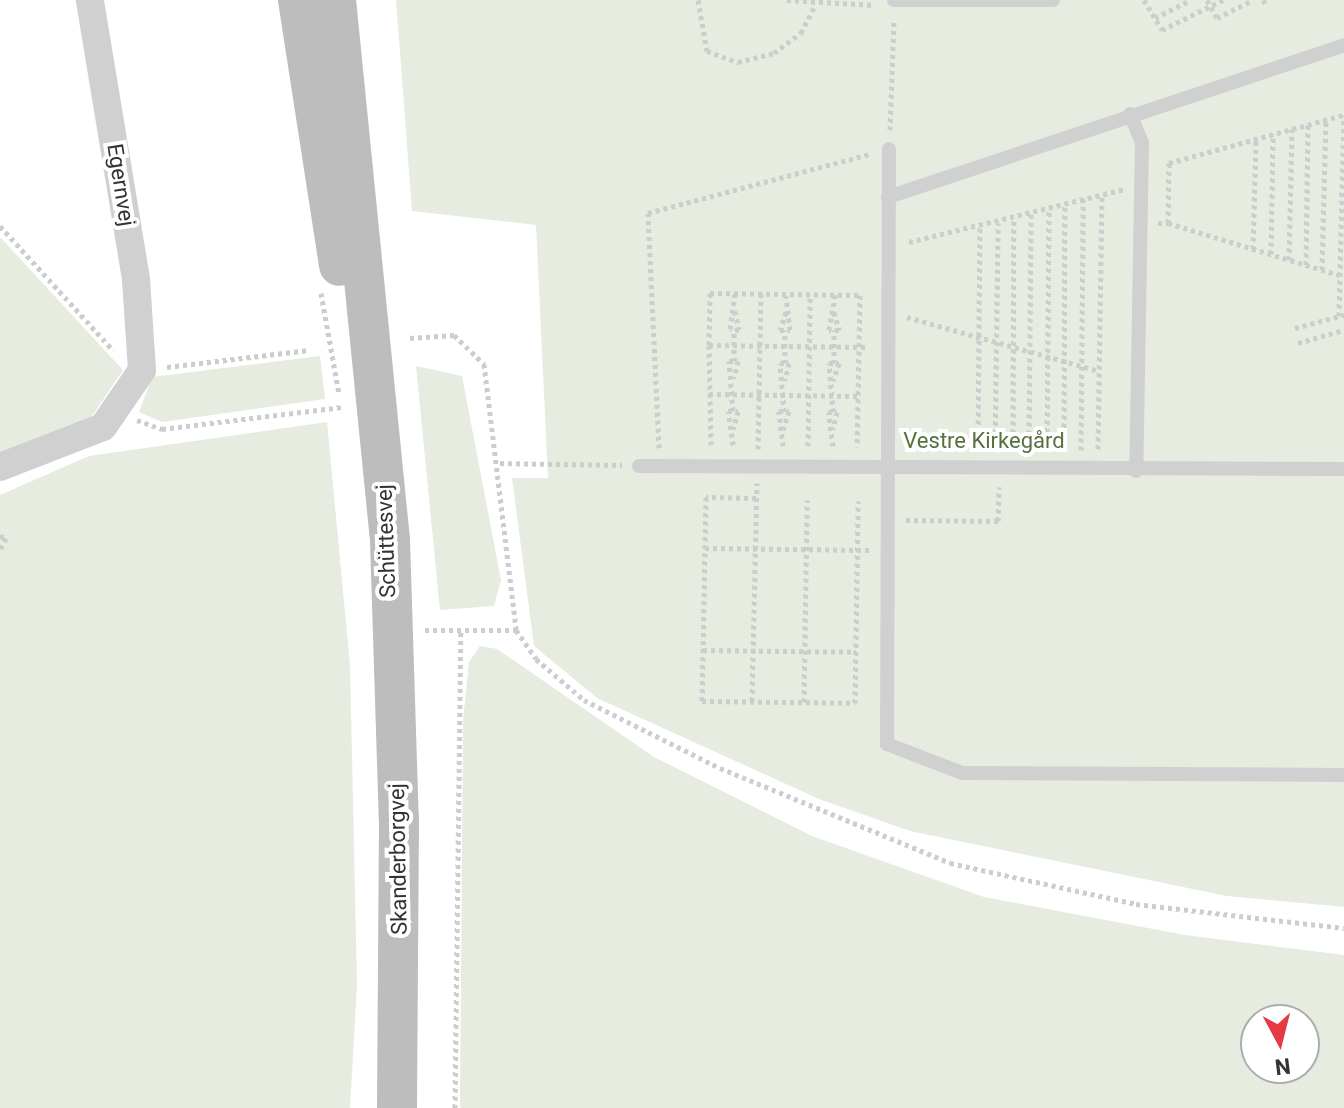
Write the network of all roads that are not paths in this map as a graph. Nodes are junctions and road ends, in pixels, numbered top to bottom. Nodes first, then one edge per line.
1 (90, 0) edge
2 (298, 0) edge
3 (336, 0) edge
4 (1053, 0) edge
5 (894, 3) edge
6 (1344, 45) edge
7 (1130, 114) junction
8 (889, 149) road end
9 (888, 197) junction
10 (632, 466) road end
11 (0, 467) edge
12 (887, 469) junction
13 (1344, 469) edge
14 (1136, 471) junction
15 (402, 620) junction
16 (1344, 775) edge
17 (397, 1108) edge

1 - 11 street, Egernvej
2 - 15 main road, Schüttesvej
3 - 15 main road, Schüttesvej
4 - 5 lane
6 - 7 lane
7 - 9 lane
7 - 14 lane
8 - 9 lane
9 - 12 lane
10 - 12 lane
12 - 14 lane
12 - 16 lane
13 - 14 lane
15 - 17 main road, Skanderborgvej

